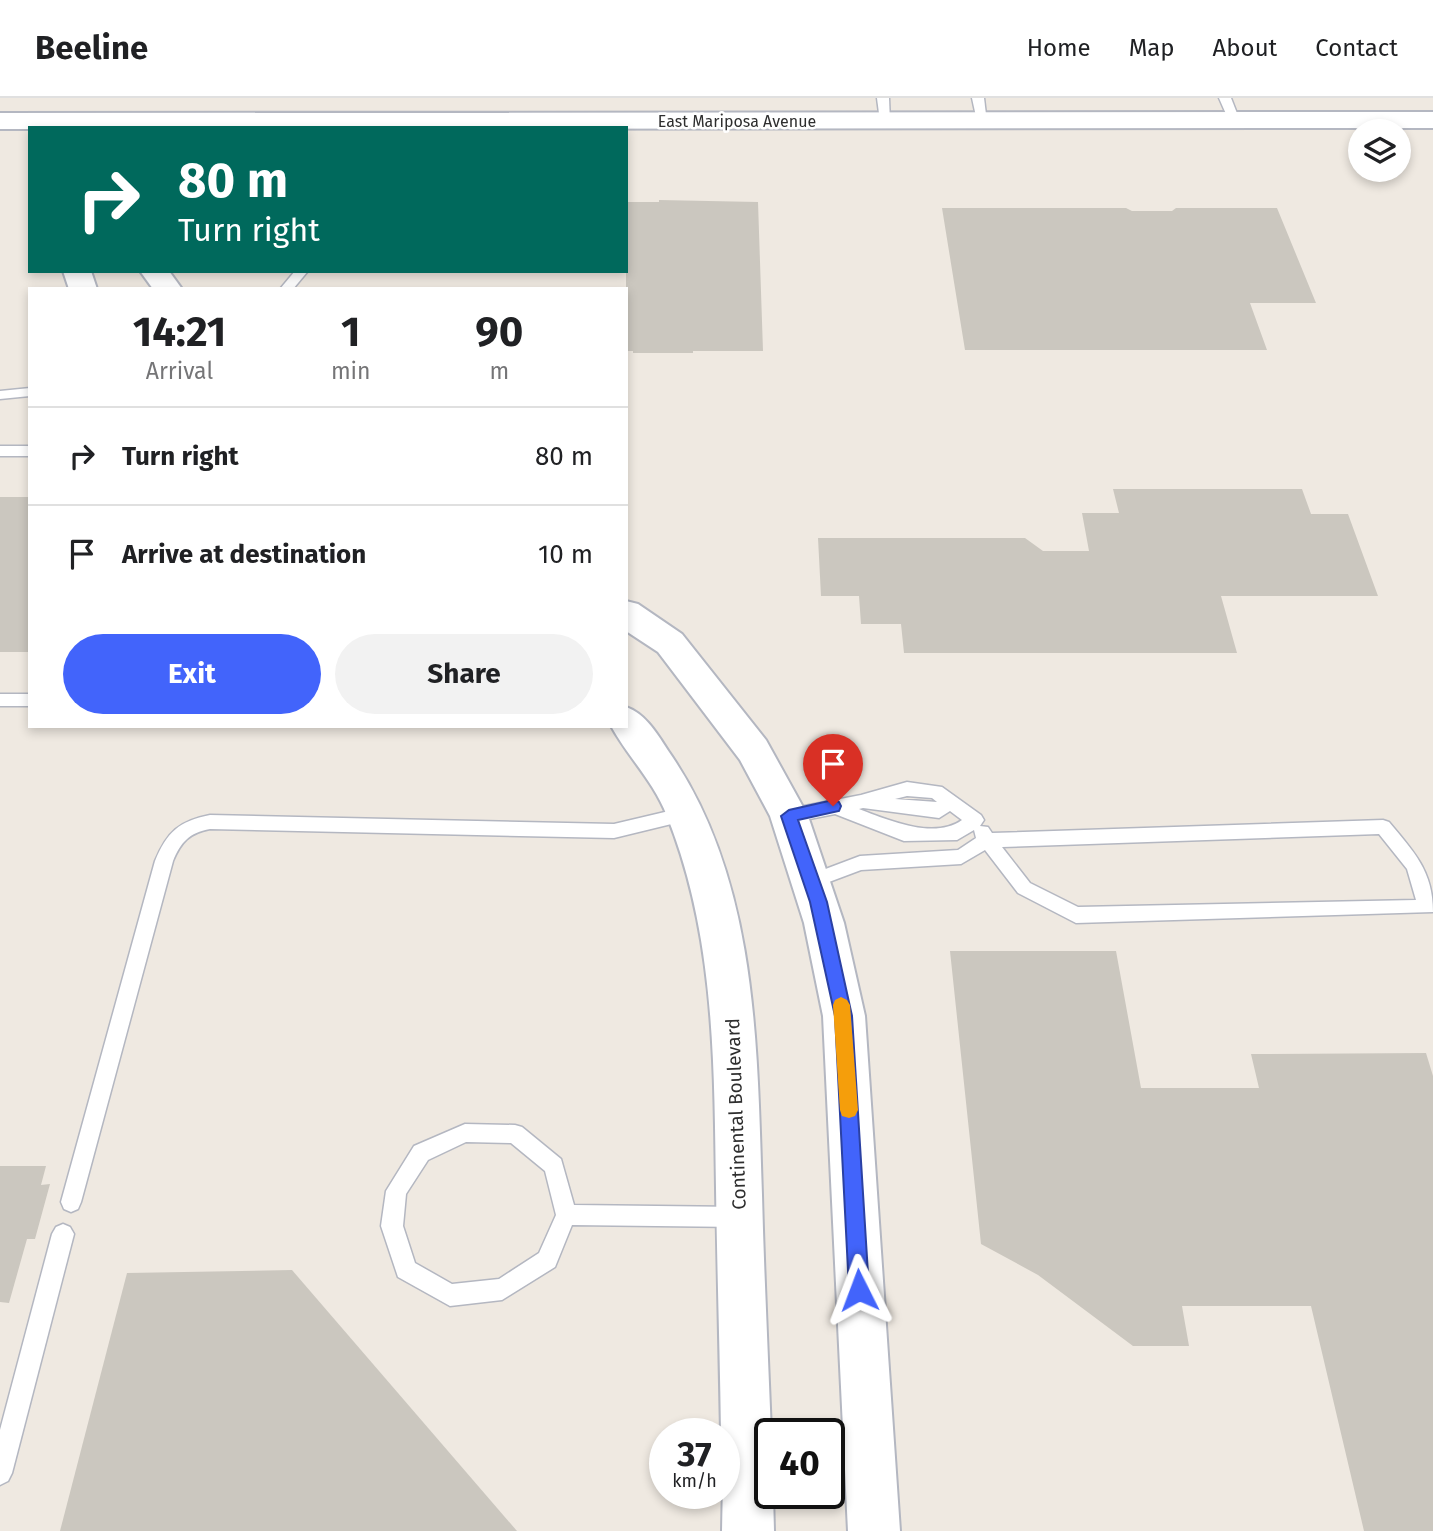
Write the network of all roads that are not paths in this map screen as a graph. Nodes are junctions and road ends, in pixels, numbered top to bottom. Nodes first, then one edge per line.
1 (118, 98) edge
2 (885, 109) edge
3 (980, 109) edge
4 (1229, 109) edge
5 (1433, 120) edge
6 (0, 121) edge
7 (105, 126) edge
8 (156, 273) edge
9 (300, 273) edge
10 (166, 287) edge
11 (288, 287) edge
12 (28, 392) edge
13 (0, 396) edge
14 (0, 451) edge
15 (28, 451) edge
16 (628, 614) edge
17 (0, 700) edge
18 (28, 700) edge
19 (628, 724) edge
20 (833, 806) junction
21 (686, 814) junction
22 (789, 816) junction
23 (975, 820) junction
24 (987, 840) junction
25 (813, 881) junction
26 (71, 1202) dead end
27 (566, 1215) junction
28 (740, 1217) junction
29 (63, 1234) dead end
30 (0, 1473) edge
31 (748, 1531) edge
32 (874, 1531) edge

1 - 7 street
2 - 3 street, East Mariposa Avenue
2 - 7 street, East Mariposa Avenue
3 - 4 street, East Mariposa Avenue
4 - 5 street, East Mariposa Avenue
6 - 7 street, East Mariposa Avenue
8 - 10 street
9 - 11 lane
12 - 13 lane
14 - 15 lane
16 - 22 street
17 - 18 lane
19 - 21 street, Continental Boulevard
20 - 22 lane
20 - 23 lane
20 - 23 lane
21 - 26 lane
21 - 28 street, Continental Boulevard
22 - 25 street
23 - 24 lane
24 - 24 lane
24 - 25 lane
25 - 32 street
27 - 27 lane
27 - 28 lane
28 - 31 street, Continental Boulevard
29 - 30 lane

